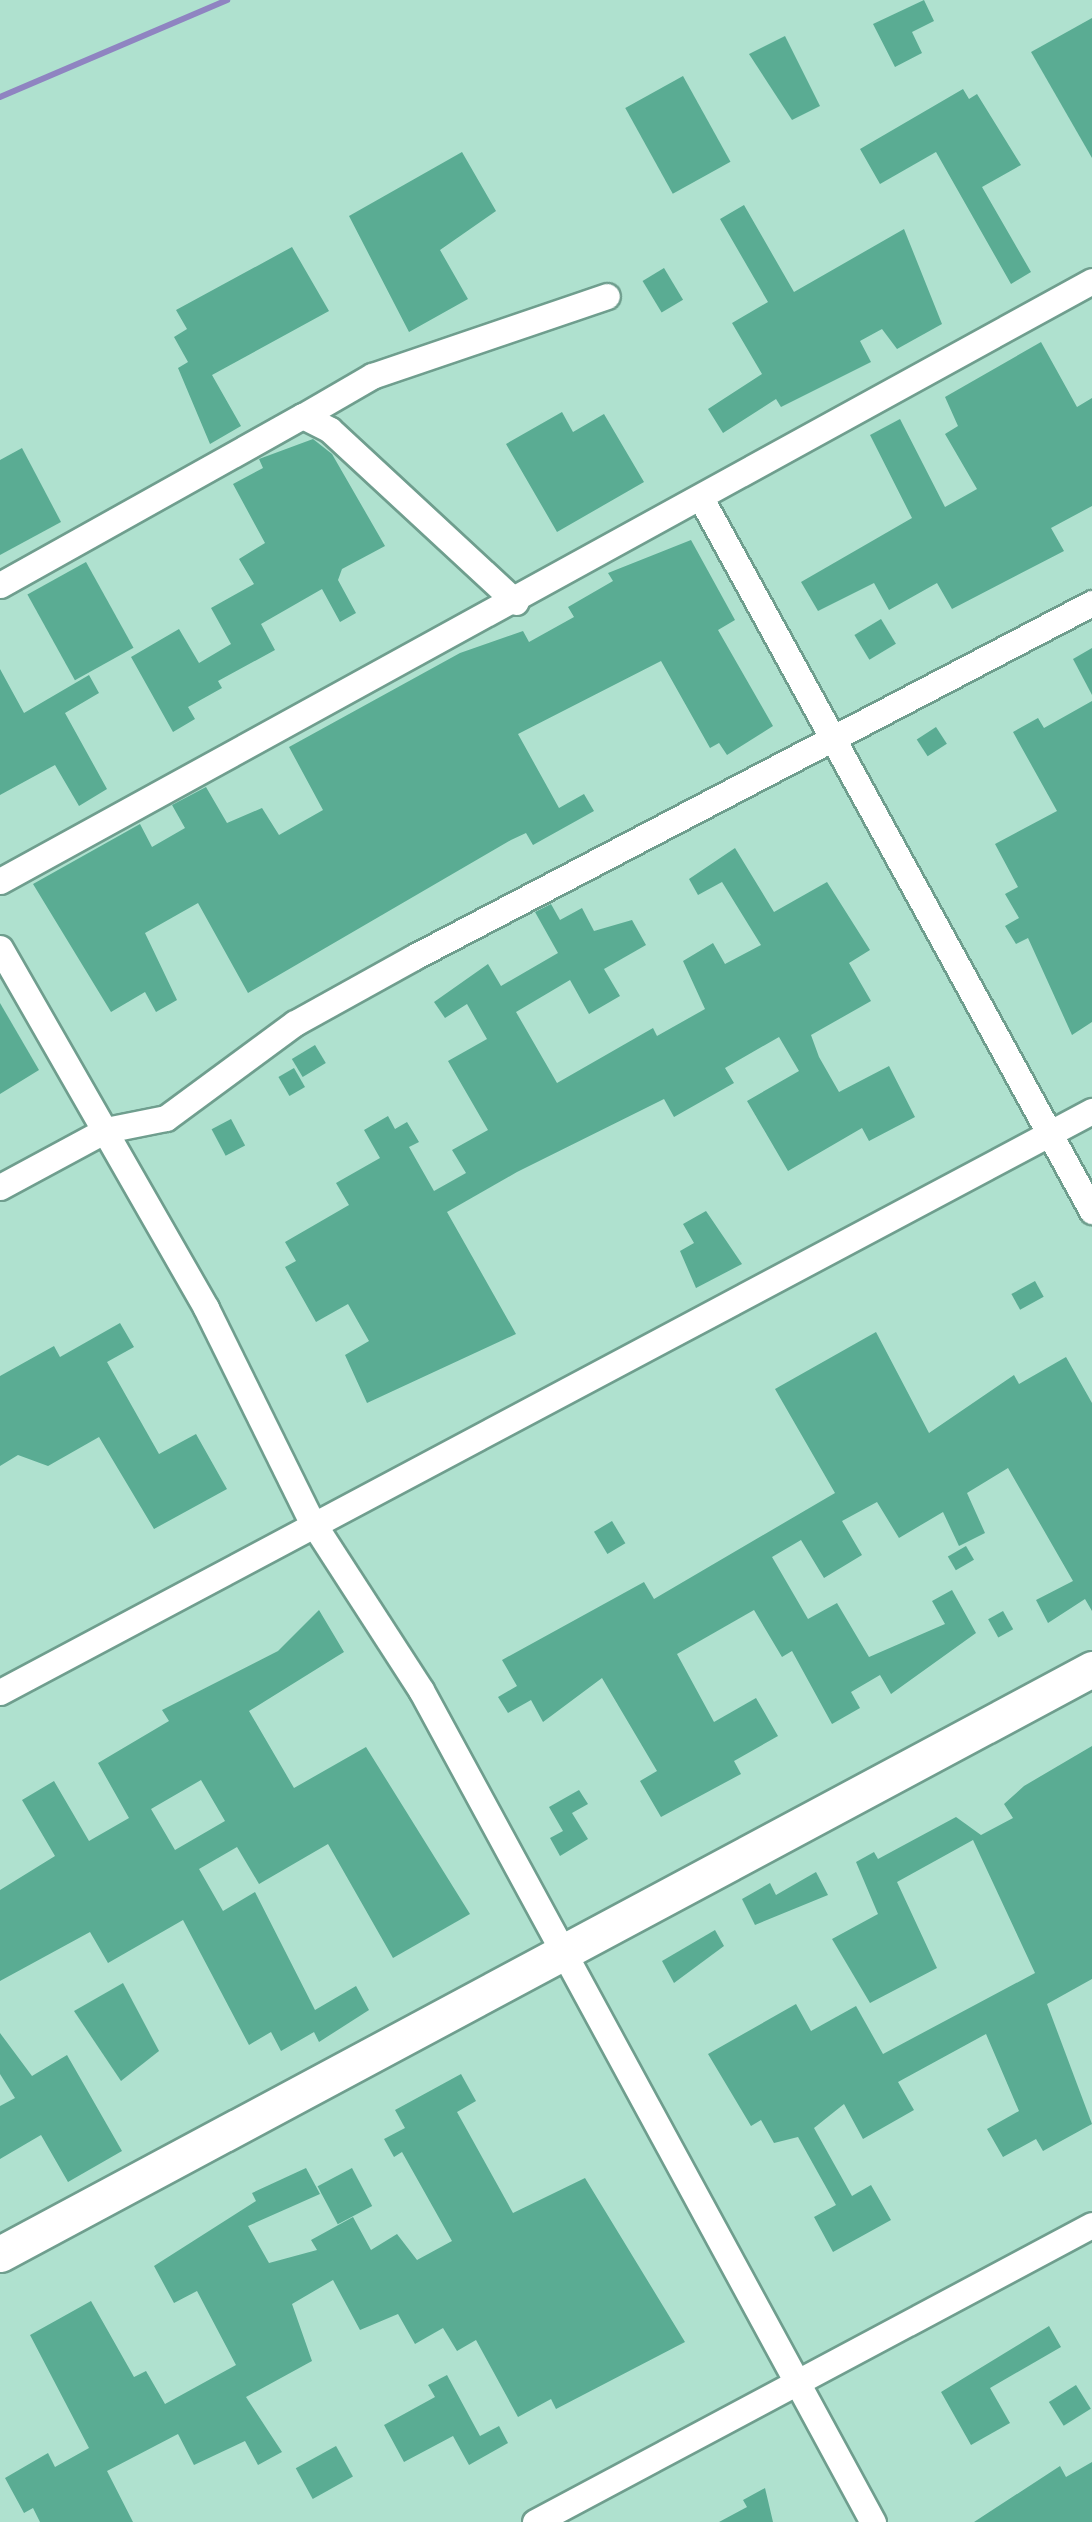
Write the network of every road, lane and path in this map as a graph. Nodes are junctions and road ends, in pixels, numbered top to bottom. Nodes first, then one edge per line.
1 (1092, 281) edge
2 (607, 296) dead end
3 (302, 416) junction
4 (703, 502) junction
5 (0, 585) edge
6 (516, 602) junction
7 (1092, 603) edge
8 (827, 740) junction
9 (0, 882) edge
10 (0, 948) edge
11 (1092, 1111) edge
12 (106, 1130) junction
13 (1052, 1133) junction
14 (0, 1187) edge
15 (1092, 1211) edge
16 (311, 1520) junction
17 (1092, 1669) edge
18 (0, 1692) edge
19 (562, 1956) junction
20 (1092, 2225) edge
21 (0, 2254) edge
22 (797, 2384) junction
23 (535, 2522) edge
24 (873, 2522) edge

1 - 4 street
2 - 3 street
3 - 5 street
3 - 6 street
4 - 6 street
4 - 8 street
6 - 9 street
7 - 8 street
8 - 12 street
8 - 13 street
10 - 12 street
11 - 13 street
12 - 14 street
12 - 16 street
13 - 15 street
13 - 16 street
16 - 18 street
16 - 19 street
17 - 19 street
19 - 21 street
19 - 22 street
20 - 22 street
22 - 23 street
22 - 24 street

